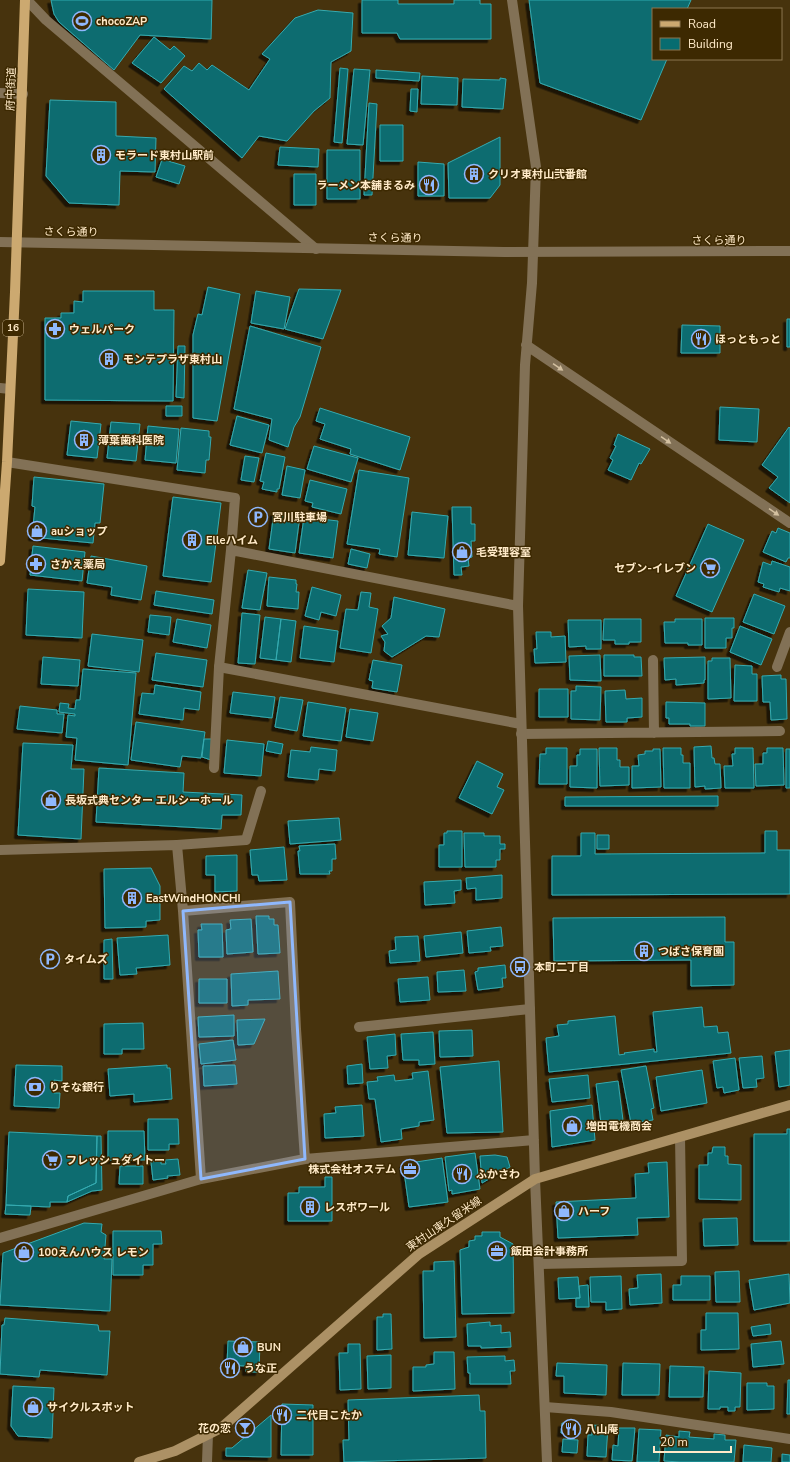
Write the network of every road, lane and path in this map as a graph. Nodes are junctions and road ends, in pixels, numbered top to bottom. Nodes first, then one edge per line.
1 (26, 0) edge
2 (512, 0) edge
3 (0, 93) edge
4 (23, 94) junction
5 (0, 242) edge
6 (17, 242) junction
7 (316, 249) junction
8 (790, 251) edge
9 (533, 252) junction
10 (526, 345) junction
11 (5, 388) edge
12 (7, 462) junction
13 (790, 523) edge
14 (231, 550) junction
15 (0, 561) edge
16 (518, 606) junction
17 (790, 632) edge
18 (653, 660) dead end
19 (219, 666) junction
20 (777, 666) dead end
21 (521, 729) junction
22 (780, 731) dead end
23 (654, 733) junction
24 (214, 768) dead end
25 (261, 791) dead end
26 (177, 845) junction
27 (0, 850) edge
28 (183, 911) junction
29 (530, 1009) junction
30 (359, 1027) dead end
31 (790, 1105) edge
32 (680, 1137) junction
33 (534, 1140) junction
34 (305, 1160) junction
35 (201, 1179) junction
36 (536, 1179) junction
37 (0, 1238) edge
38 (540, 1264) junction
39 (545, 1407) junction
40 (208, 1434) junction
41 (790, 1439) edge
42 (139, 1462) edge
43 (207, 1462) edge
44 (547, 1462) edge

1 - 4 main road, 府中街道 / 16
1 - 7 street
2 - 9 street
3 - 4 street
4 - 6 main road, 府中街道 / 16
5 - 6 street, さくら通り
6 - 7 street, さくら通り
6 - 11 main road, 府中街道 / 16
7 - 9 street, さくら通り
8 - 9 street, さくら通り
9 - 10 street
10 -> 13 street
10 - 16 street
11 - 12 main road, 府中街道 / 16
12 - 14 street
12 - 15 main road, 府中街道 / 16
14 - 16 street
14 - 19 street
16 - 21 street
17 - 20 street
18 - 23 street
19 - 21 street
19 - 24 street
21 - 23 street
21 - 29 street
22 - 23 street
25 - 26 street
26 - 27 street
26 - 28 street
28 - 34 street
28 - 35 street
29 - 30 street
29 - 33 street
31 - 32 main road, 東村山東久留米線
32 - 36 main road, 東村山東久留米線
32 - 38 street
33 - 34 street
33 - 36 street
34 - 35 street
35 - 37 street
36 - 38 street
36 - 40 main road, 東村山東久留米線
38 - 39 street
39 - 41 street
39 - 44 street
40 - 42 main road, 東村山東久留米線
40 - 43 street

